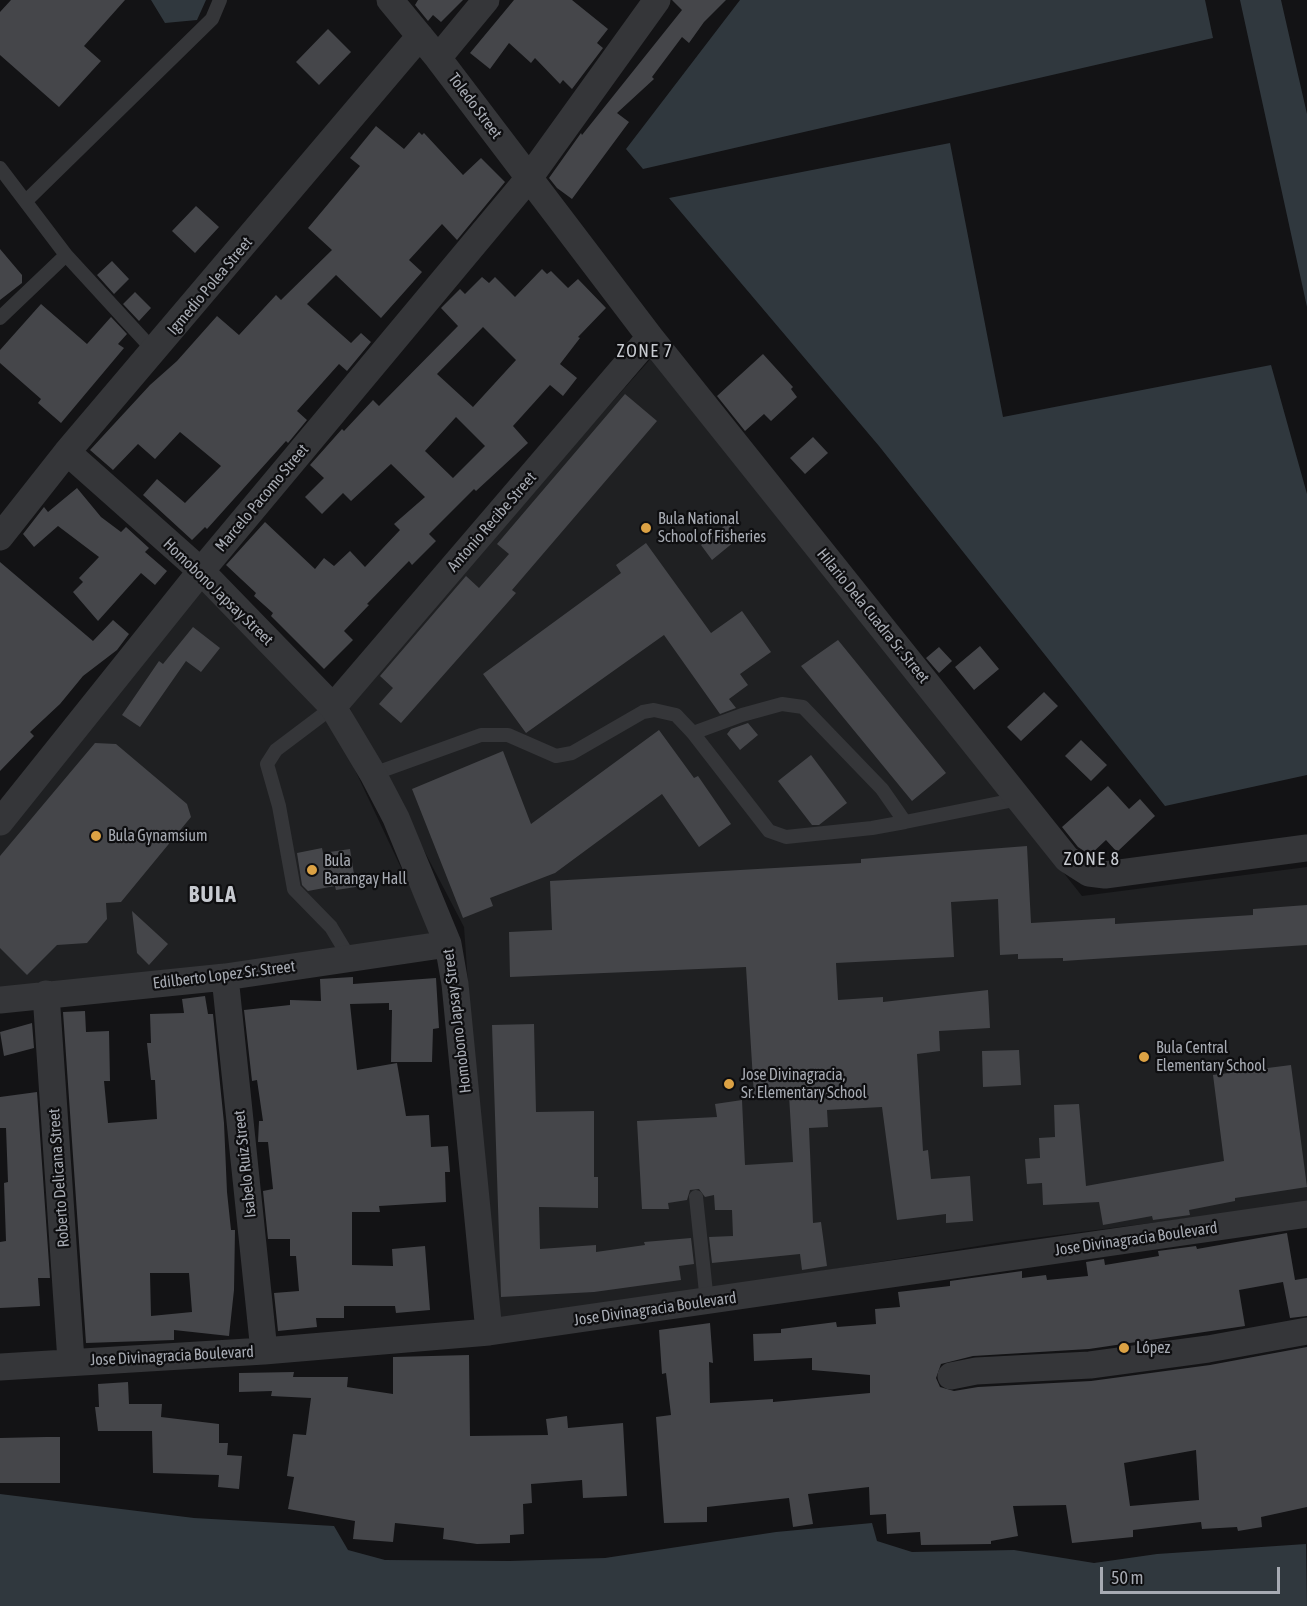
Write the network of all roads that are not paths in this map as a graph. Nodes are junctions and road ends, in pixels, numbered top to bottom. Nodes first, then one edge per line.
1 (220, 0) edge
2 (486, 0) edge
3 (657, 0) edge
4 (398, 3) edge
5 (420, 36) junction
6 (438, 58) junction
7 (0, 168) edge
8 (529, 178) junction
9 (27, 200) junction
10 (66, 255) junction
11 (0, 318) edge
12 (650, 337) junction
13 (154, 352) junction
14 (68, 452) junction
15 (0, 537) edge
16 (201, 572) junction
17 (333, 707) junction
18 (693, 733) junction
19 (373, 774) junction
20 (1019, 799) junction
21 (0, 822) edge
22 (905, 822) junction
23 (1307, 848) edge
24 (448, 944) junction
25 (349, 957) junction
26 (225, 977) junction
27 (46, 994) junction
28 (0, 1000) edge
29 (696, 1197) dead end
30 (1307, 1214) edge
31 (707, 1302) junction
32 (1307, 1331) edge
33 (489, 1332) junction
34 (264, 1351) junction
35 (71, 1361) junction
36 (0, 1367) edge
37 (951, 1376) dead end

1 - 9 lane
2 - 6 street
3 - 8 street, Marcelo Pacomo Street
4 - 5 street, Toledo Street
5 - 6 street, Toledo Street
5 - 13 street, Igmedio Polea Street
6 - 8 street, Toledo Street
7 - 9 lane
8 - 12 street, Hilario Dela Cuadra Sr. Street
8 - 16 street, Marcelo Pacomo Street
9 - 10 lane
10 - 11 lane
10 - 13 lane
12 - 17 street, Antonio Recibe Street
12 - 20 street, Hilario Dela Cuadra Sr. Street
13 - 14 street, Igmedio Polea Street
14 - 15 street, Igmedio Polea Street
14 - 16 street, Homobono Japsay Street
16 - 17 street, Homobono Japsay Street
16 - 21 street, Marcelo Pacomo Street
17 - 19 street, Homobono Japsay Street
17 - 25 lane
18 - 19 lane
18 - 22 lane
18 - 22 lane
19 - 24 street, Homobono Japsay Street
20 - 22 lane
20 - 23 street, Hilario Dela Cuadra Sr. Street
24 - 25 street, Edilberto Lopez Sr. Street
24 - 33 street, Homobono Japsay Street
25 - 26 street, Edilberto Lopez Sr. Street
26 - 27 street, Edilberto Lopez Sr. Street
26 - 34 street, Isabelo Ruiz Street
27 - 28 street, Edilberto Lopez Sr. Street
27 - 35 street, Roberto Delicana Street
29 - 31 lane
30 - 31 street, Jose Divinagracia Boulevard
31 - 33 street, Jose Divinagracia Boulevard
32 - 37 street
33 - 34 street, Jose Divinagracia Boulevard
34 - 35 street, Jose Divinagracia Boulevard
35 - 36 street, Jose Divinagracia Boulevard

